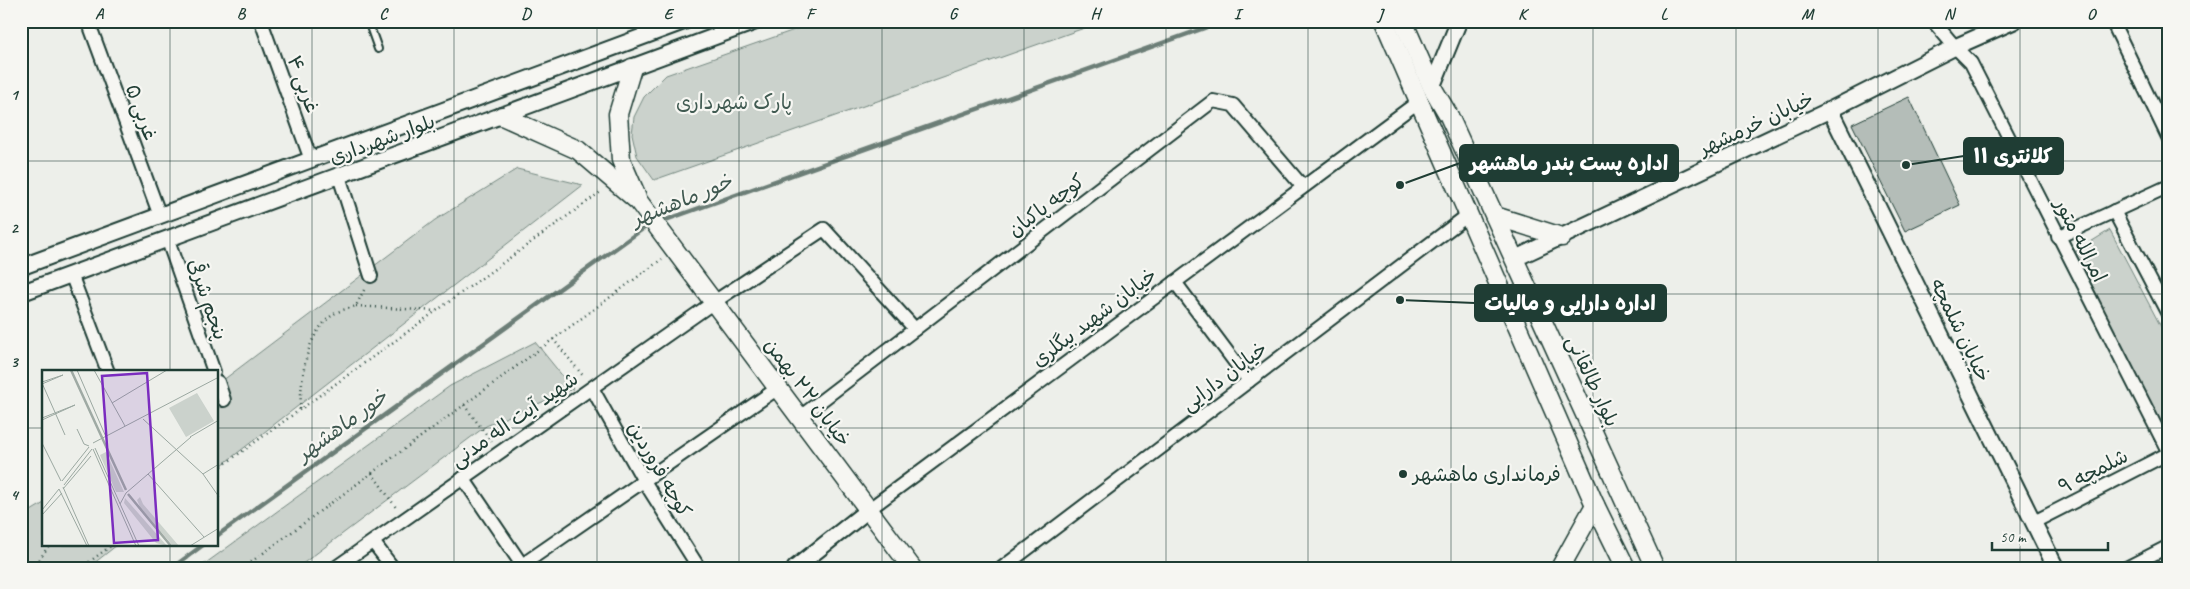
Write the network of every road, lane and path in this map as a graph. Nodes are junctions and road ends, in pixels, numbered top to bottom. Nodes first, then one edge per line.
1 (88, 21) edge
2 (261, 21) edge
3 (368, 21) edge
4 (685, 21) edge
5 (757, 21) edge
6 (1384, 21) edge
7 (1403, 21) edge
8 (1459, 21) edge
9 (1934, 21) edge
10 (2014, 21) edge
11 (2112, 21) edge
12 (646, 28) edge
13 (1955, 47) junction
14 (378, 49) dead end
15 (632, 68) junction
16 (1432, 87) junction
17 (1418, 102) junction
18 (1830, 110) junction
19 (502, 116) junction
20 (2169, 139) edge
21 (311, 160) junction
22 (339, 176) junction
23 (615, 182) junction
24 (2169, 186) edge
25 (1303, 187) junction
26 (639, 202) junction
27 (2114, 211) junction
28 (1468, 215) junction
29 (160, 216) junction
30 (1495, 216) junction
31 (1562, 237) junction
32 (2058, 237) junction
33 (167, 238) junction
34 (673, 246) junction
35 (1514, 259) junction
36 (21, 267) edge
37 (71, 274) junction
38 (371, 276) joint
39 (1175, 282) junction
40 (21, 293) edge
41 (714, 302) junction
42 (356, 306) junction
43 (436, 311) junction
44 (2169, 316) edge
45 (915, 329) junction
46 (554, 339) junction
47 (107, 370) edge
48 (213, 370) edge
49 (1249, 381) junction
50 (219, 385) edge
51 (592, 388) junction
52 (778, 388) junction
53 (224, 400) dead end
54 (464, 405) junction
55 (300, 409) junction
56 (800, 417) junction
57 (500, 453) junction
58 (2169, 453) edge
59 (219, 468) edge
60 (372, 473) junction
61 (463, 478) junction
62 (644, 481) junction
63 (1596, 505) junction
64 (868, 510) junction
65 (405, 519) junction
66 (2034, 522) junction
67 (373, 542) junction
68 (47, 546) edge
69 (111, 546) edge
70 (2169, 546) edge
71 (2144, 564) edge
72 (523, 566) edge
73 (34, 568) edge
74 (80, 568) edge
75 (243, 568) edge
76 (335, 568) edge
77 (393, 568) edge
78 (699, 568) edge
79 (795, 568) edge
80 (912, 568) edge
81 (1002, 568) edge
82 (1560, 568) edge
83 (1626, 568) edge
84 (1655, 568) edge
85 (2056, 568) edge
86 (2126, 568) edge

1 - 29 street, ۵ غربی
2 - 21 street, ۴ غربی
3 - 14 lane
4 - 12 street, بلوار شهرداری
5 - 15 street, بلوار شهرداری
6 - 17 main road
7 - 16 main road, بلوار طالقانی
8 - 16 street
9 - 13 street, امرالله متور
10 - 13 street, خیابان خرمشهر
11 - 20 street
12 - 21 street, بلوار شهرداری
13 - 18 street, خیابان خرمشهر
13 - 32 street, امرالله متور
15 - 19 street, بلوار شهرداری
15 - 26 main road
16 - 30 main road, بلوار طالقانی
17 - 25 street, خیابان شهید بیگلری
17 - 28 main road
18 - 31 street, خیابان خرمشهر
18 - 66 street, خیابان شلمچه
19 - 22 street, بلوار شهرداری
19 - 23 main road
21 - 29 street, بلوار شهرداری
22 - 33 street, بلوار شهرداری
22 - 38 street
23 - 26 main road
23 - 43 path
24 - 27 street
25 - 39 street, خیابان شهید بیگلری
25 - 45 street, کوچه پاکبان
26 - 34 main road, خیابان ۲۲ بهمن
27 - 32 street
27 - 44 street
28 - 49 street, خیابان دارایی
28 - 63 main road
29 - 36 street, بلوار شهرداری
30 - 31 main road
30 - 35 main road, بلوار طالقانی
31 - 35 street, خیابان خرمشهر
32 - 58 street, امرالله متور
33 - 37 street, بلوار شهرداری
33 - 48 street, پنجم شرقی
34 - 41 main road, خیابان ۲۲ بهمن
34 - 46 path
35 - 84 main road, بلوار طالقانی
37 - 40 street, بلوار شهرداری
37 - 47 street
38 - 42 path
39 - 49 street
39 - 64 street, خیابان شهید بیگلری
41 - 45 street, شهید آیت اله مدنی
41 - 51 street, شهید آیت اله مدنی
41 - 52 main road, خیابان ۲۲ بهمن
42 - 43 path
42 - 55 path
43 - 55 path
45 - 56 street, کوچه پاکبان
46 - 51 path
46 - 54 path
49 - 81 street, خیابان دارایی
50 - 53 street
51 - 57 street, شهید آیت اله مدنی
51 - 62 street, کوچه فروردین
52 - 56 main road, خیابان ۲۲ بهمن
52 - 62 street
54 - 57 path
54 - 60 path
55 - 59 path
56 - 64 main road, خیابان ۲۲ بهمن
57 - 61 street, شهید آیت اله مدنی
58 - 66 street, شلمچه ۹
60 - 65 path
60 - 75 path
61 - 65 street, شهید آیت اله مدنی
61 - 72 street
62 - 72 street
62 - 78 street, کوچه فروردین
63 - 82 main road
63 - 83 main road
64 - 79 street, خیابان شهید بیگلری
64 - 80 main road, خیابان ۲۲ بهمن
65 - 67 street, شهید آیت اله مدنی
66 - 85 street, خیابان شلمچه
67 - 76 street, شهید آیت اله مدنی
67 - 77 street
68 - 73 path
69 - 74 path
70 - 71 street
71 - 86 street

